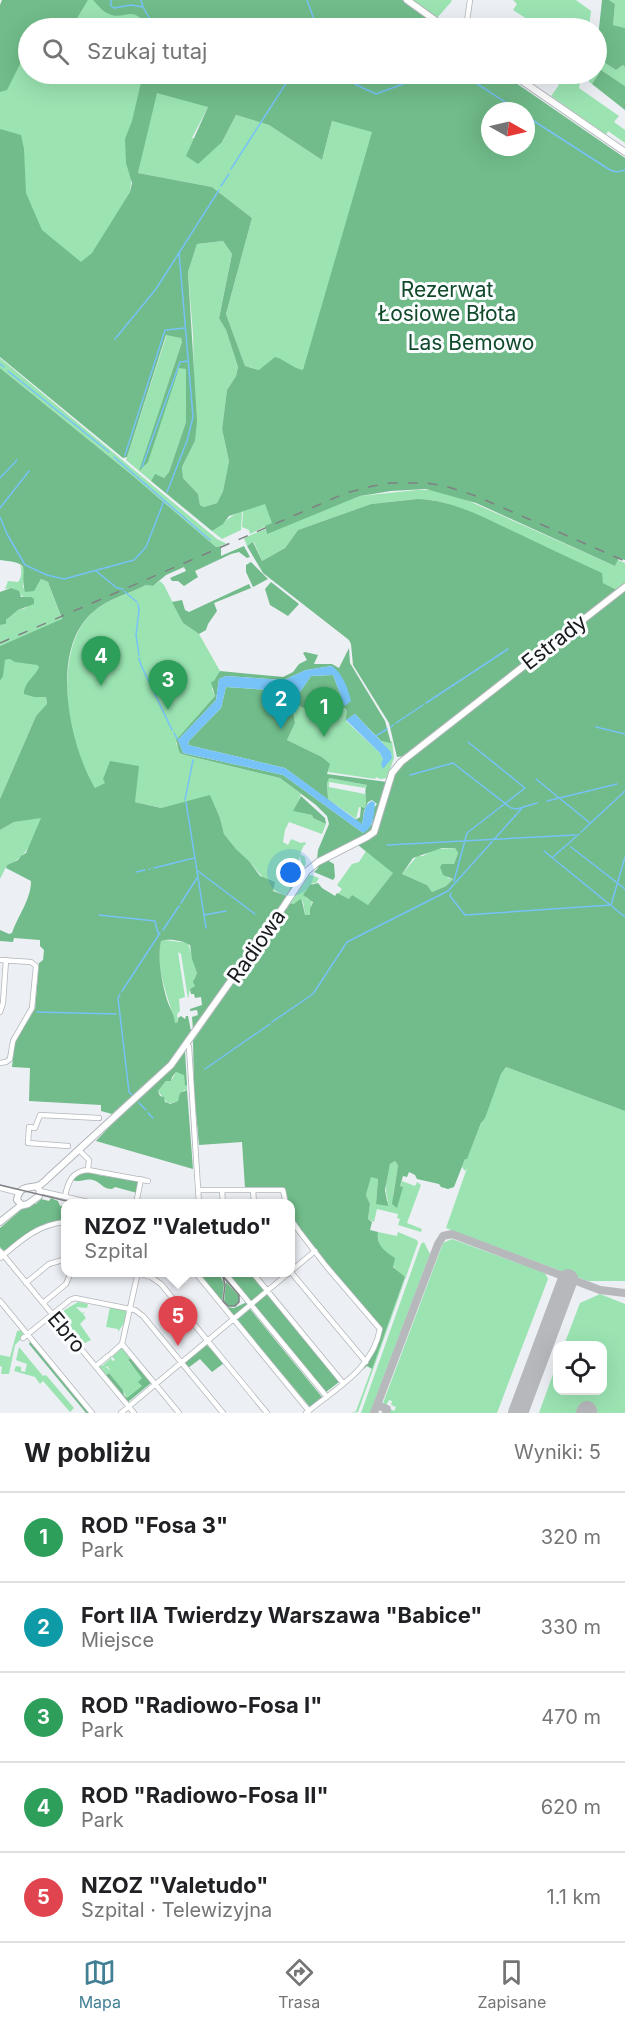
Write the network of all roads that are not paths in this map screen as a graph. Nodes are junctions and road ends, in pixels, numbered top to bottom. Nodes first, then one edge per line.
1 (407, 0) edge
2 (470, 0) edge
3 (432, 18) edge
4 (467, 18) edge
5 (526, 84) edge
6 (625, 152) edge
7 (625, 587) edge
8 (483, 697) joint
9 (3, 960) edge
10 (0, 1012) edge
11 (187, 1043) junction
12 (0, 1063) edge
13 (99, 1118) dead end
14 (68, 1146) dead end
15 (79, 1150) junction
16 (88, 1170) junction
17 (141, 1179) junction
18 (47, 1181) junction
19 (148, 1181) dead end
20 (2, 1189) edge
21 (222, 1190) junction
22 (253, 1190) junction
23 (41, 1191) junction
24 (198, 1191) junction
25 (65, 1196) junction
26 (19, 1199) junction
27 (79, 1199) edge
28 (137, 1199) edge
29 (199, 1199) edge
30 (223, 1199) edge
31 (254, 1199) edge
32 (285, 1199) edge
33 (3, 1220) edge
34 (61, 1222) edge
35 (295, 1224) edge
36 (315, 1251) junction
37 (1, 1255) edge
38 (61, 1260) edge
39 (295, 1268) edge
40 (295, 1276) edge
41 (69, 1277) edge
42 (136, 1277) edge
43 (151, 1277) edge
44 (199, 1277) edge
45 (228, 1277) edge
46 (256, 1277) edge
47 (284, 1277) edge
48 (26, 1283) junction
49 (267, 1291) junction
50 (0, 1301) edge
51 (43, 1302) junction
52 (251, 1305) junction
53 (130, 1308) junction
54 (53, 1314) junction
55 (233, 1319) junction
56 (26, 1336) junction
57 (207, 1341) junction
58 (122, 1344) junction
59 (181, 1362) junction
60 (366, 1362) junction
61 (96, 1366) junction
62 (344, 1383) junction
63 (155, 1384) junction
64 (327, 1397) junction
65 (129, 1406) junction
66 (309, 1412) edge
67 (92, 1413) edge
68 (121, 1413) edge
69 (135, 1413) edge
70 (179, 1413) edge
71 (223, 1413) edge
72 (267, 1413) edge

1 - 3 main road
2 - 4 street
5 - 6 main road
7 - 8 main road, Estrady
8 - 11 main road, Radiowa
9 - 10 street
9 - 12 street
11 - 15 main road, Radiowa
11 - 24 street
13 - 14 street
15 - 16 street
15 - 18 main road, Radiowa
16 - 17 street
16 - 25 street
17 - 19 street
17 - 28 street
18 - 23 main road, Radiowa
18 - 23 street
20 - 26 street
21 - 22 street
21 - 24 street
21 - 30 street
22 - 31 street
22 - 32 street
23 - 25 street
23 - 26 main road
23 - 26 main road
24 - 29 street
25 - 27 street
26 - 33 main road
34 - 37 street
35 - 36 street
36 - 39 street
36 - 60 street
37 - 48 street, Ebro
38 - 48 street
40 - 60 street
41 - 51 street
42 - 53 street
43 - 57 street
44 - 55 street
45 - 52 street
46 - 49 street
47 - 49 street
48 - 51 street, Ebro
49 - 52 street
49 - 62 street
50 - 56 street
51 - 54 street, Ebro
52 - 55 street
52 - 64 street
53 - 54 street
53 - 58 street
53 - 59 street
54 - 56 street
54 - 61 street, Ebro
55 - 57 street
55 - 66 street
56 - 67 street
57 - 59 street
57 - 72 street
58 - 61 street
58 - 63 street
59 - 63 street
59 - 71 street
60 - 62 street
61 - 65 street, Ebro
62 - 64 street
63 - 65 street
63 - 70 street
64 - 66 street
65 - 68 street
65 - 69 street, Ebro

